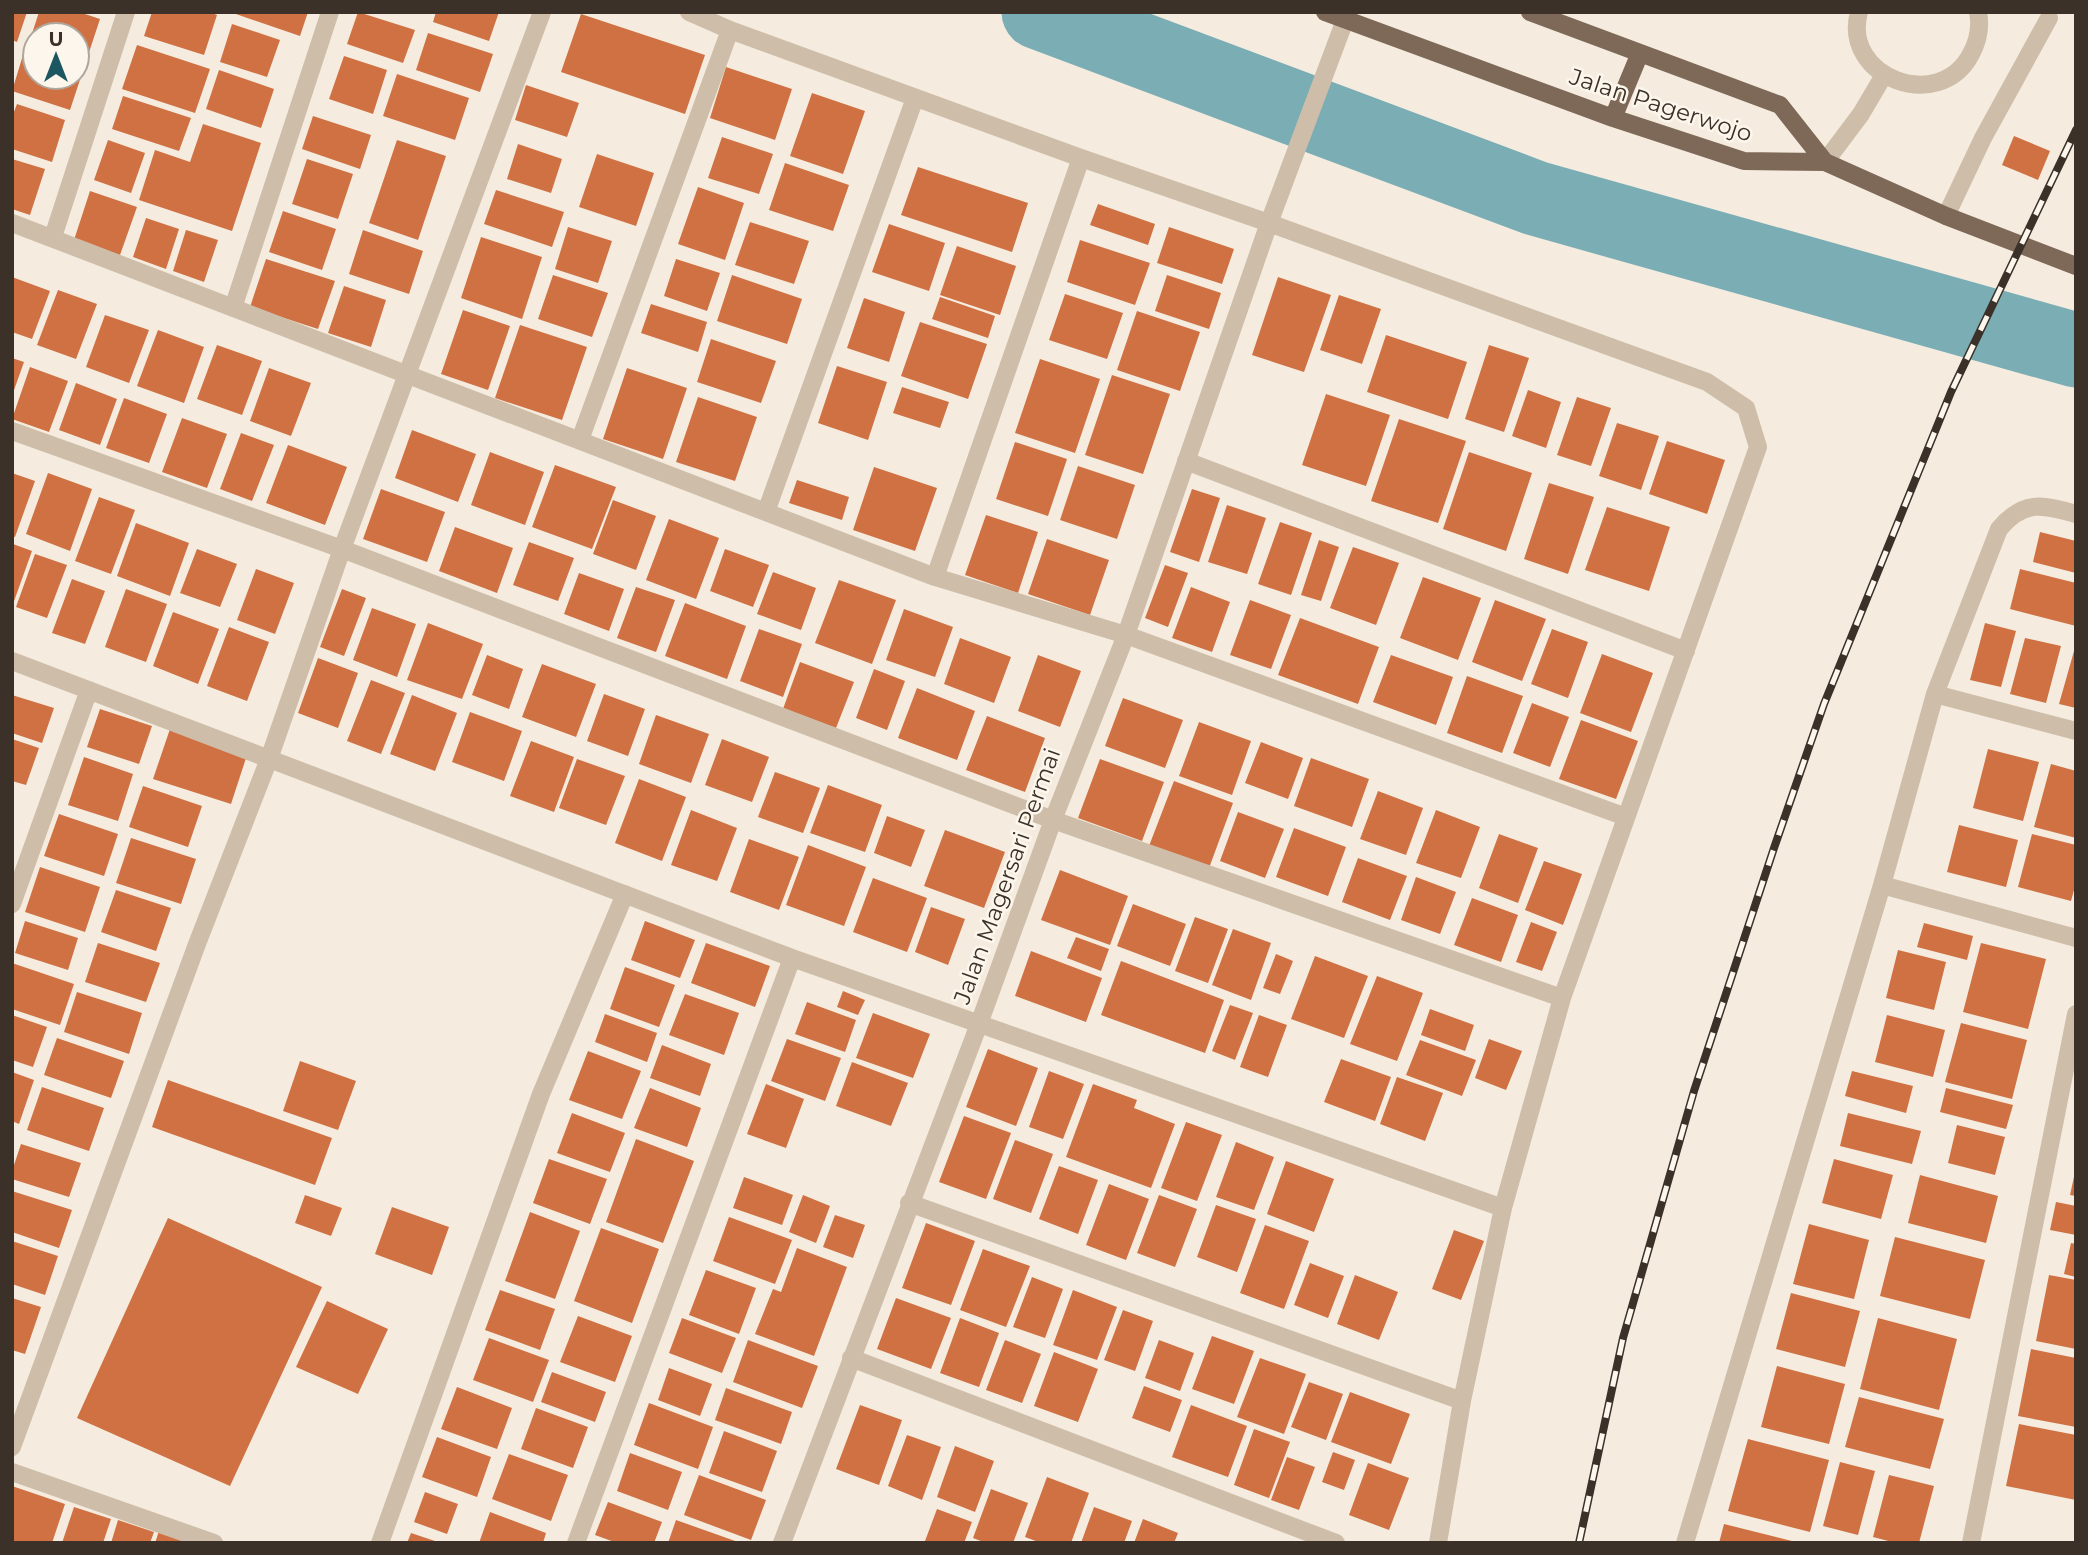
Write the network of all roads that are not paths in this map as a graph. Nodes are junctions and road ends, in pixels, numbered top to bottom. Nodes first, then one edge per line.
1 (125, 12) edge
2 (330, 12) edge
3 (542, 12) edge
4 (689, 12) edge
5 (1325, 12) edge
6 (1530, 12) edge
7 (1859, 12) edge
8 (1978, 12) edge
9 (1346, 16) edge
10 (2049, 18) dead end
11 (730, 30) junction
12 (1640, 53) junction
13 (1884, 75) junction
14 (915, 98) junction
15 (1613, 118) junction
16 (1081, 158) junction
17 (1825, 162) junction
18 (1946, 216) junction
19 (12, 223) edge
20 (1269, 223) junction
21 (53, 237) junction
22 (2076, 265) edge
23 (233, 308) junction
24 (408, 373) junction
25 (12, 431) edge
26 (580, 440) junction
27 (1185, 461) junction
28 (766, 512) junction
29 (2076, 514) edge
30 (342, 549) junction
31 (935, 577) junction
32 (1126, 635) junction
33 (1686, 651) junction
34 (12, 661) edge
35 (89, 690) junction
36 (1935, 694) junction
37 (2076, 731) edge
38 (269, 759) junction
39 (1626, 817) junction
40 (1053, 820) junction
41 (1882, 885) junction
42 (625, 894) junction
43 (12, 904) edge
44 (2076, 938) edge
45 (792, 958) junction
46 (1562, 998) junction
47 (2076, 1013) edge
48 (979, 1024) junction
49 (909, 1203) junction
50 (1503, 1208) junction
51 (851, 1358) junction
52 (1462, 1401) junction
53 (12, 1447) edge
54 (12, 1472) edge
55 (214, 1543) edge
56 (380, 1543) edge
57 (576, 1543) edge
58 (782, 1543) edge
59 (1336, 1543) edge
60 (1438, 1543) edge
61 (1685, 1543) edge
62 (1971, 1543) edge

1 - 21 street
2 - 23 street
3 - 24 street
4 - 11 street
5 - 9 main road, Jalan Pagerwojo
6 - 12 main road, Jalan Pagerwojo
7 - 13 street
8 - 13 street
9 - 15 main road, Jalan Pagerwojo
9 - 20 street, Jalan Magersari Permai
10 - 18 street
11 - 14 street
11 - 26 street
12 - 15 main road
12 - 17 main road, Jalan Pagerwojo
13 - 17 street
14 - 16 street
14 - 28 street
15 - 17 main road, Jalan Pagerwojo
16 - 20 street
16 - 31 street
17 - 18 main road
18 - 22 main road
19 - 21 street
20 - 27 street, Jalan Magersari Permai
20 - 33 street
21 - 23 street
23 - 24 street
24 - 26 street
24 - 30 street
25 - 30 street
26 - 28 street
27 - 32 street, Jalan Magersari Permai
27 - 33 street
28 - 31 street
29 - 36 street
30 - 38 street
30 - 40 street
31 - 32 street
32 - 39 street
32 - 40 street, Jalan Magersari Permai
33 - 39 street
34 - 35 street
35 - 38 street
35 - 43 street
36 - 37 street
36 - 41 street
38 - 42 street
38 - 53 street
39 - 46 street
40 - 46 street
40 - 48 street, Jalan Magersari Permai
41 - 44 street
41 - 61 street
42 - 45 street
42 - 56 street
45 - 48 street
45 - 57 street
46 - 50 street
47 - 62 street
48 - 49 street, Jalan Magersari Permai
48 - 50 street
49 - 51 street, Jalan Magersari Permai
49 - 52 street
50 - 52 street
51 - 58 street, Jalan Magersari Permai
51 - 59 street
52 - 60 street
54 - 55 street

